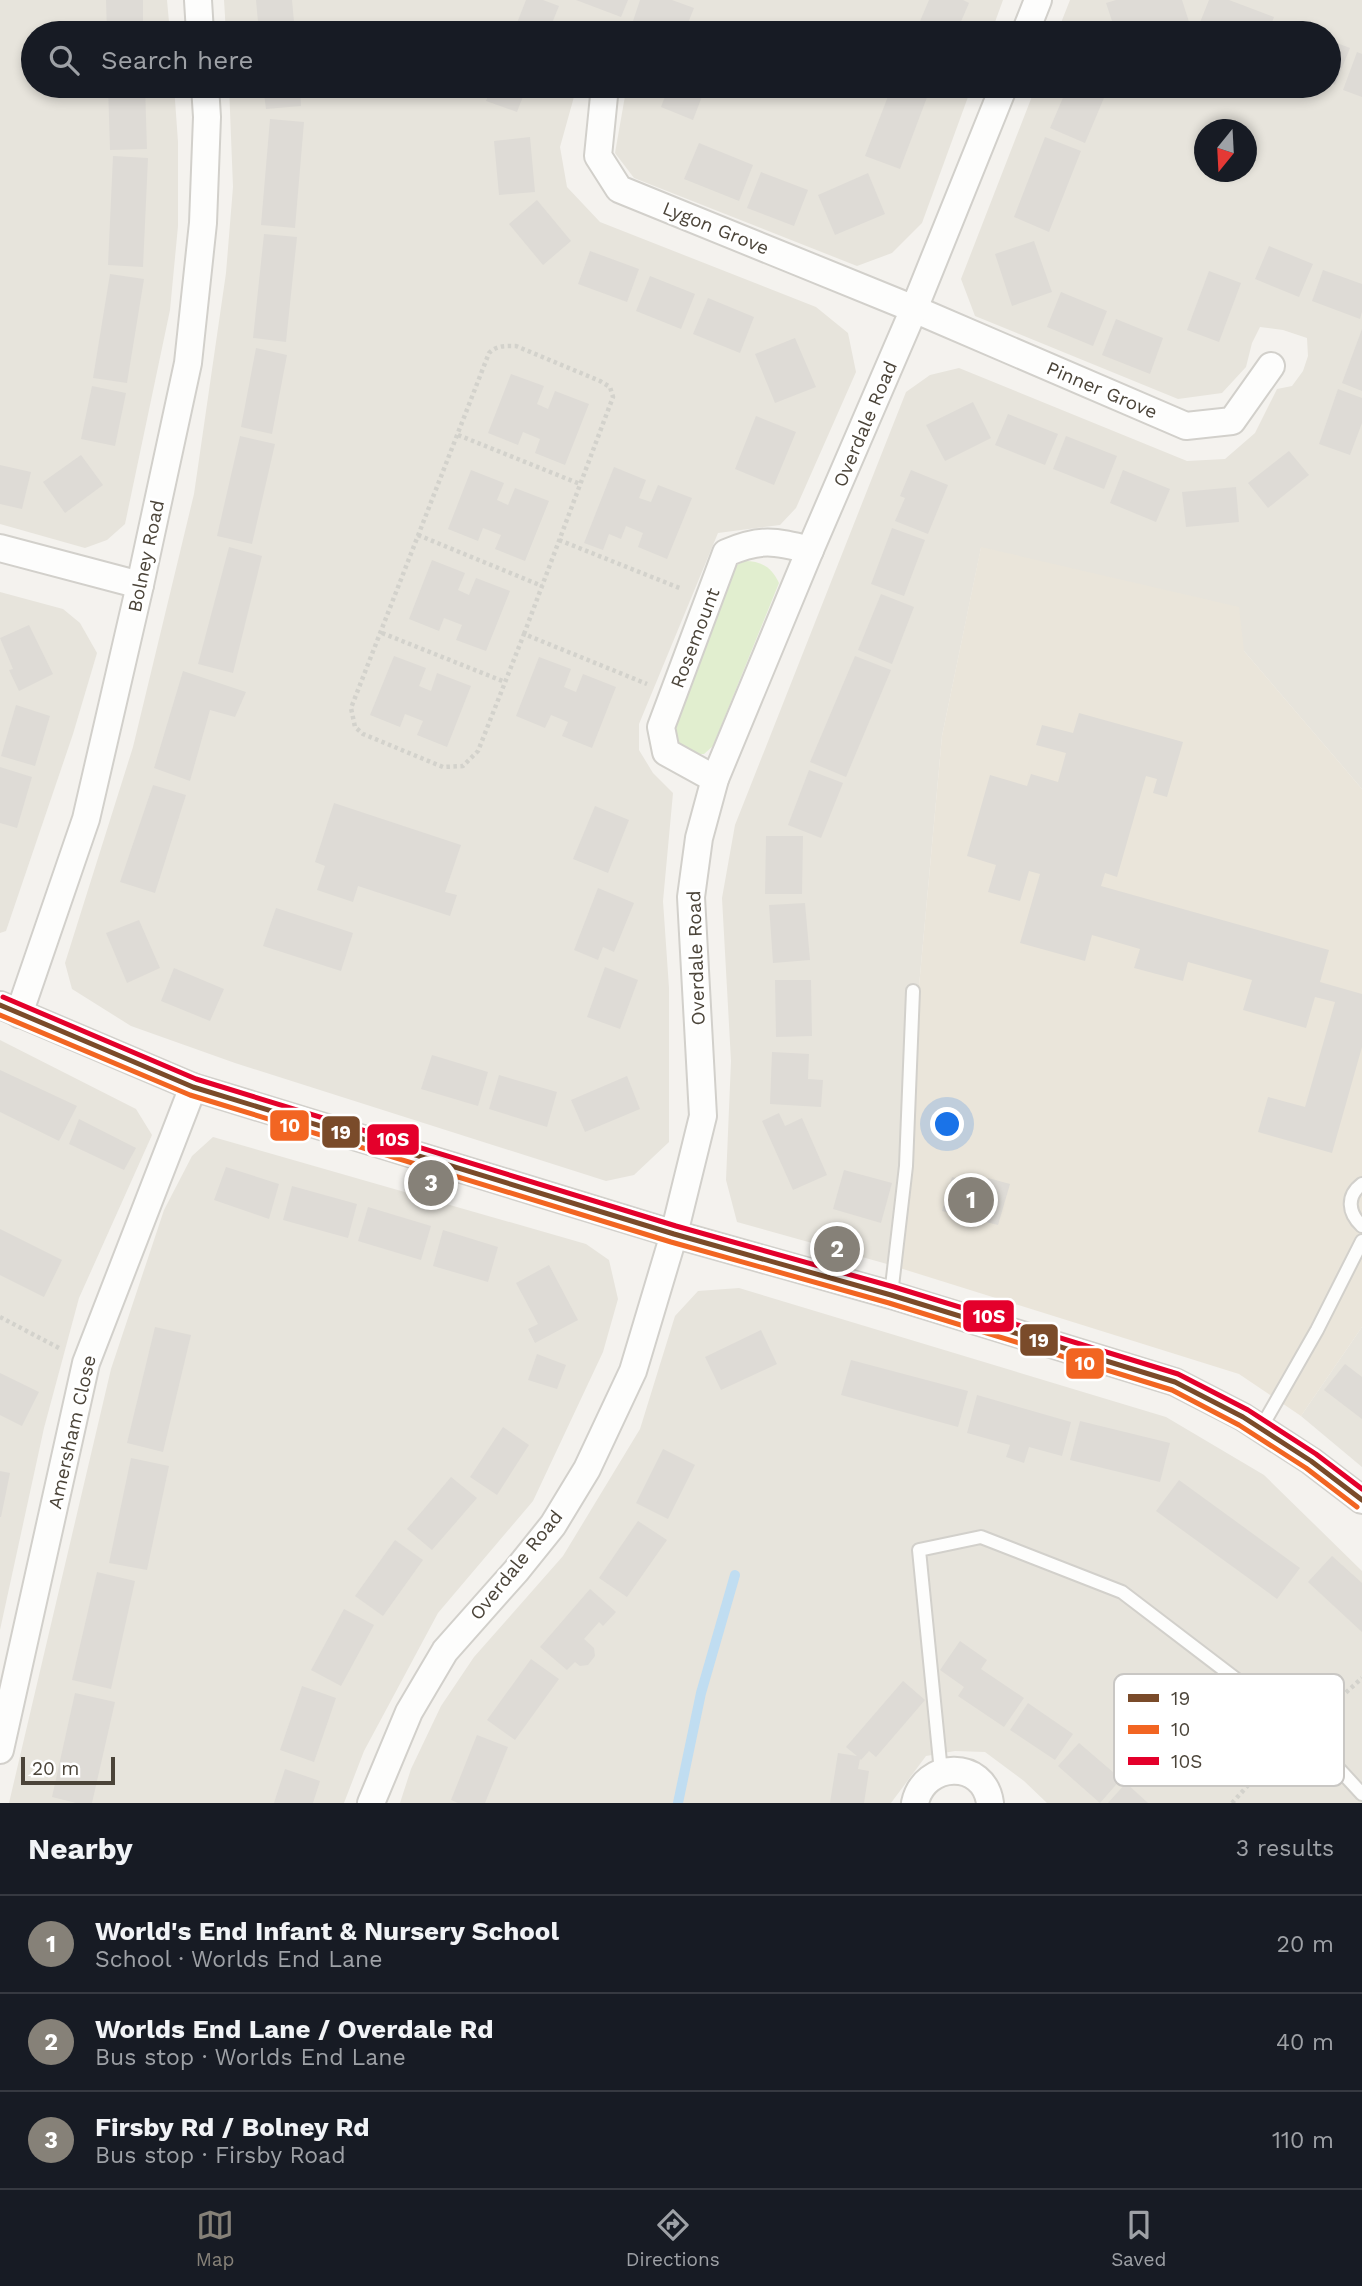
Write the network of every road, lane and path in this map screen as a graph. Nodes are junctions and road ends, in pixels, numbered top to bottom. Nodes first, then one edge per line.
1 (198, 0) edge
2 (1038, 0) edge
3 (199, 21) edge
4 (1030, 21) edge
5 (206, 98) edge
6 (604, 98) edge
7 (999, 98) edge
8 (914, 309) junction
9 (1271, 366) dead end
10 (458, 435) junction
11 (580, 484) junction
12 (418, 536) junction
13 (559, 540) junction
14 (0, 548) edge
15 (810, 550) junction
16 (140, 585) junction
17 (542, 586) junction
18 (709, 599) junction
19 (382, 633) junction
20 (524, 634) junction
21 (505, 682) junction
22 (674, 694) junction
23 (716, 779) junction
24 (913, 991) dead end
25 (10, 1010) edge
26 (193, 1087) junction
27 (1361, 1182) edge
28 (1362, 1226) edge
29 (674, 1234) junction
30 (1362, 1241) edge
31 (891, 1295) junction
32 (0, 1317) edge
33 (86, 1363) junction
34 (1261, 1428) junction
35 (1362, 1500) edge
36 (1229, 1674) edge
37 (1362, 1678) edge
38 (1344, 1694) edge
39 (0, 1749) edge
40 (941, 1772) junction
41 (1344, 1774) edge
42 (1247, 1786) edge
43 (1362, 1794) edge
44 (371, 1803) edge
45 (915, 1803) edge
46 (990, 1803) edge
47 (1232, 1803) edge

1 - 3 street
2 - 4 street
5 - 16 street, Bolney Road
6 - 8 street, Lygon Grove
7 - 8 street, Overdale Road
8 - 9 street, Pinner Grove
8 - 15 street, Overdale Road
10 - 11 path
10 - 11 path
10 - 12 path
11 - 13 path
12 - 17 path
12 - 19 path
13 - 17 path
13 - 18 path
14 - 16 street
15 - 18 street, Rosemount
15 - 23 street, Overdale Road
16 - 25 street, Bolney Road
17 - 20 path
18 - 22 street, Rosemount
19 - 21 path
19 - 21 path
20 - 21 path
20 - 22 path
22 - 23 street, Rosemount
23 - 29 street, Overdale Road
24 - 31 lane
25 - 26 street
26 - 29 street
26 - 33 street, Amersham Close
27 - 28 lane
29 - 31 street
29 - 44 street, Overdale Road
30 - 34 lane
31 - 34 street
32 - 33 path
33 - 39 street, Amersham Close
34 - 35 street
36 - 40 lane
37 - 38 path
40 - 45 street
40 - 46 street
41 - 43 lane
42 - 47 path

